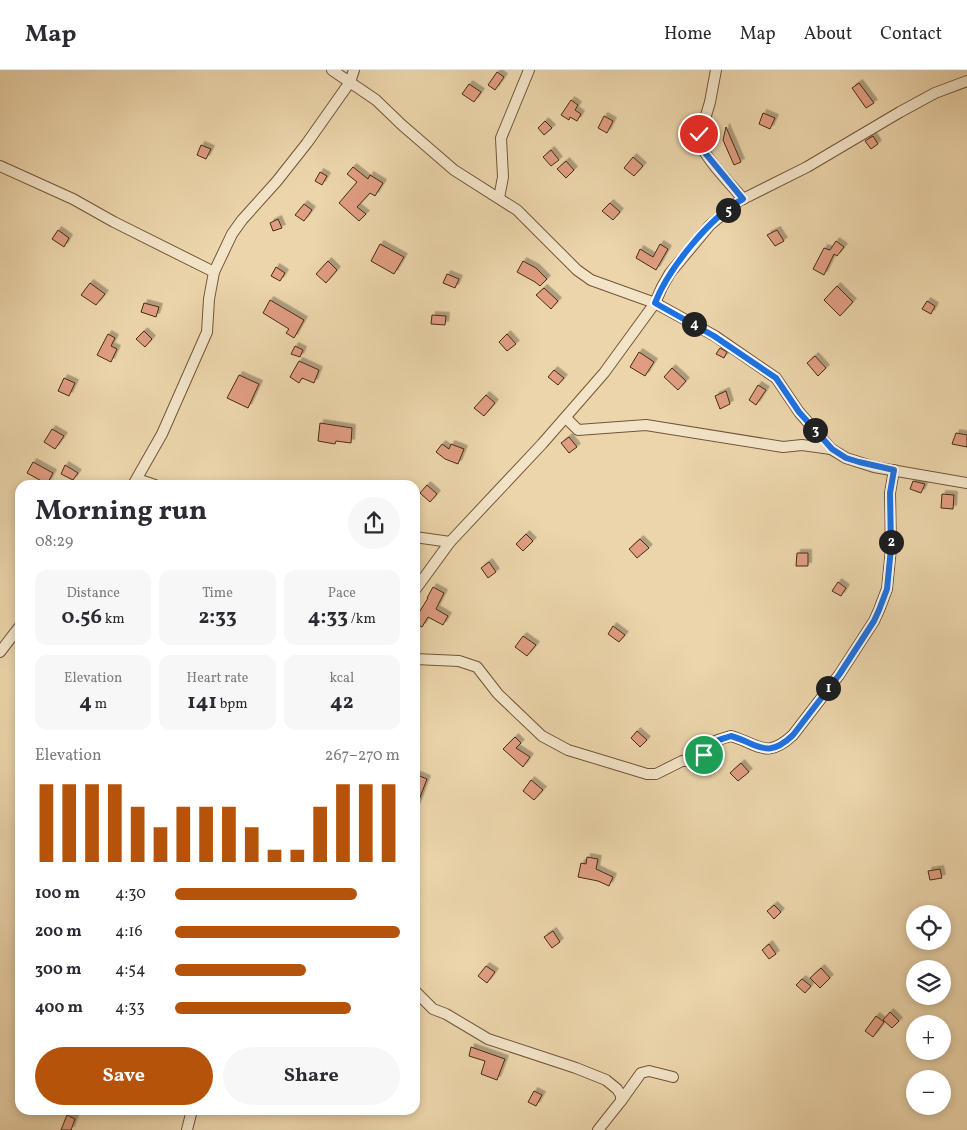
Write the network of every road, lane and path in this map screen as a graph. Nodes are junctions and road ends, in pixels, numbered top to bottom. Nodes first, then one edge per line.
1 (332, 70) edge
2 (354, 70) edge
3 (529, 70) edge
4 (716, 70) edge
5 (967, 81) edge
6 (350, 82) junction
7 (0, 166) edge
8 (499, 198) junction
9 (743, 199) junction
10 (214, 272) junction
11 (655, 303) junction
12 (566, 418) junction
13 (832, 449) junction
14 (894, 470) junction
15 (136, 480) edge
16 (967, 483) edge
17 (420, 538) edge
18 (450, 542) junction
19 (420, 583) edge
20 (15, 632) edge
21 (0, 652) edge
22 (420, 659) edge
23 (420, 996) edge
24 (673, 1077) dead end
25 (621, 1101) junction
26 (191, 1115) edge
27 (187, 1130) edge
28 (598, 1130) edge

1 - 6 street
2 - 6 street
3 - 8 street
4 - 9 street
5 - 9 street
6 - 8 street
6 - 10 street
7 - 10 street
8 - 11 street
9 - 11 street
10 - 15 street
11 - 12 street
11 - 13 street
12 - 13 street
12 - 18 street
13 - 14 street
14 - 16 street
14 - 22 street
17 - 18 street
18 - 19 street
20 - 21 street
23 - 25 street
24 - 25 street
25 - 28 street
26 - 27 street

